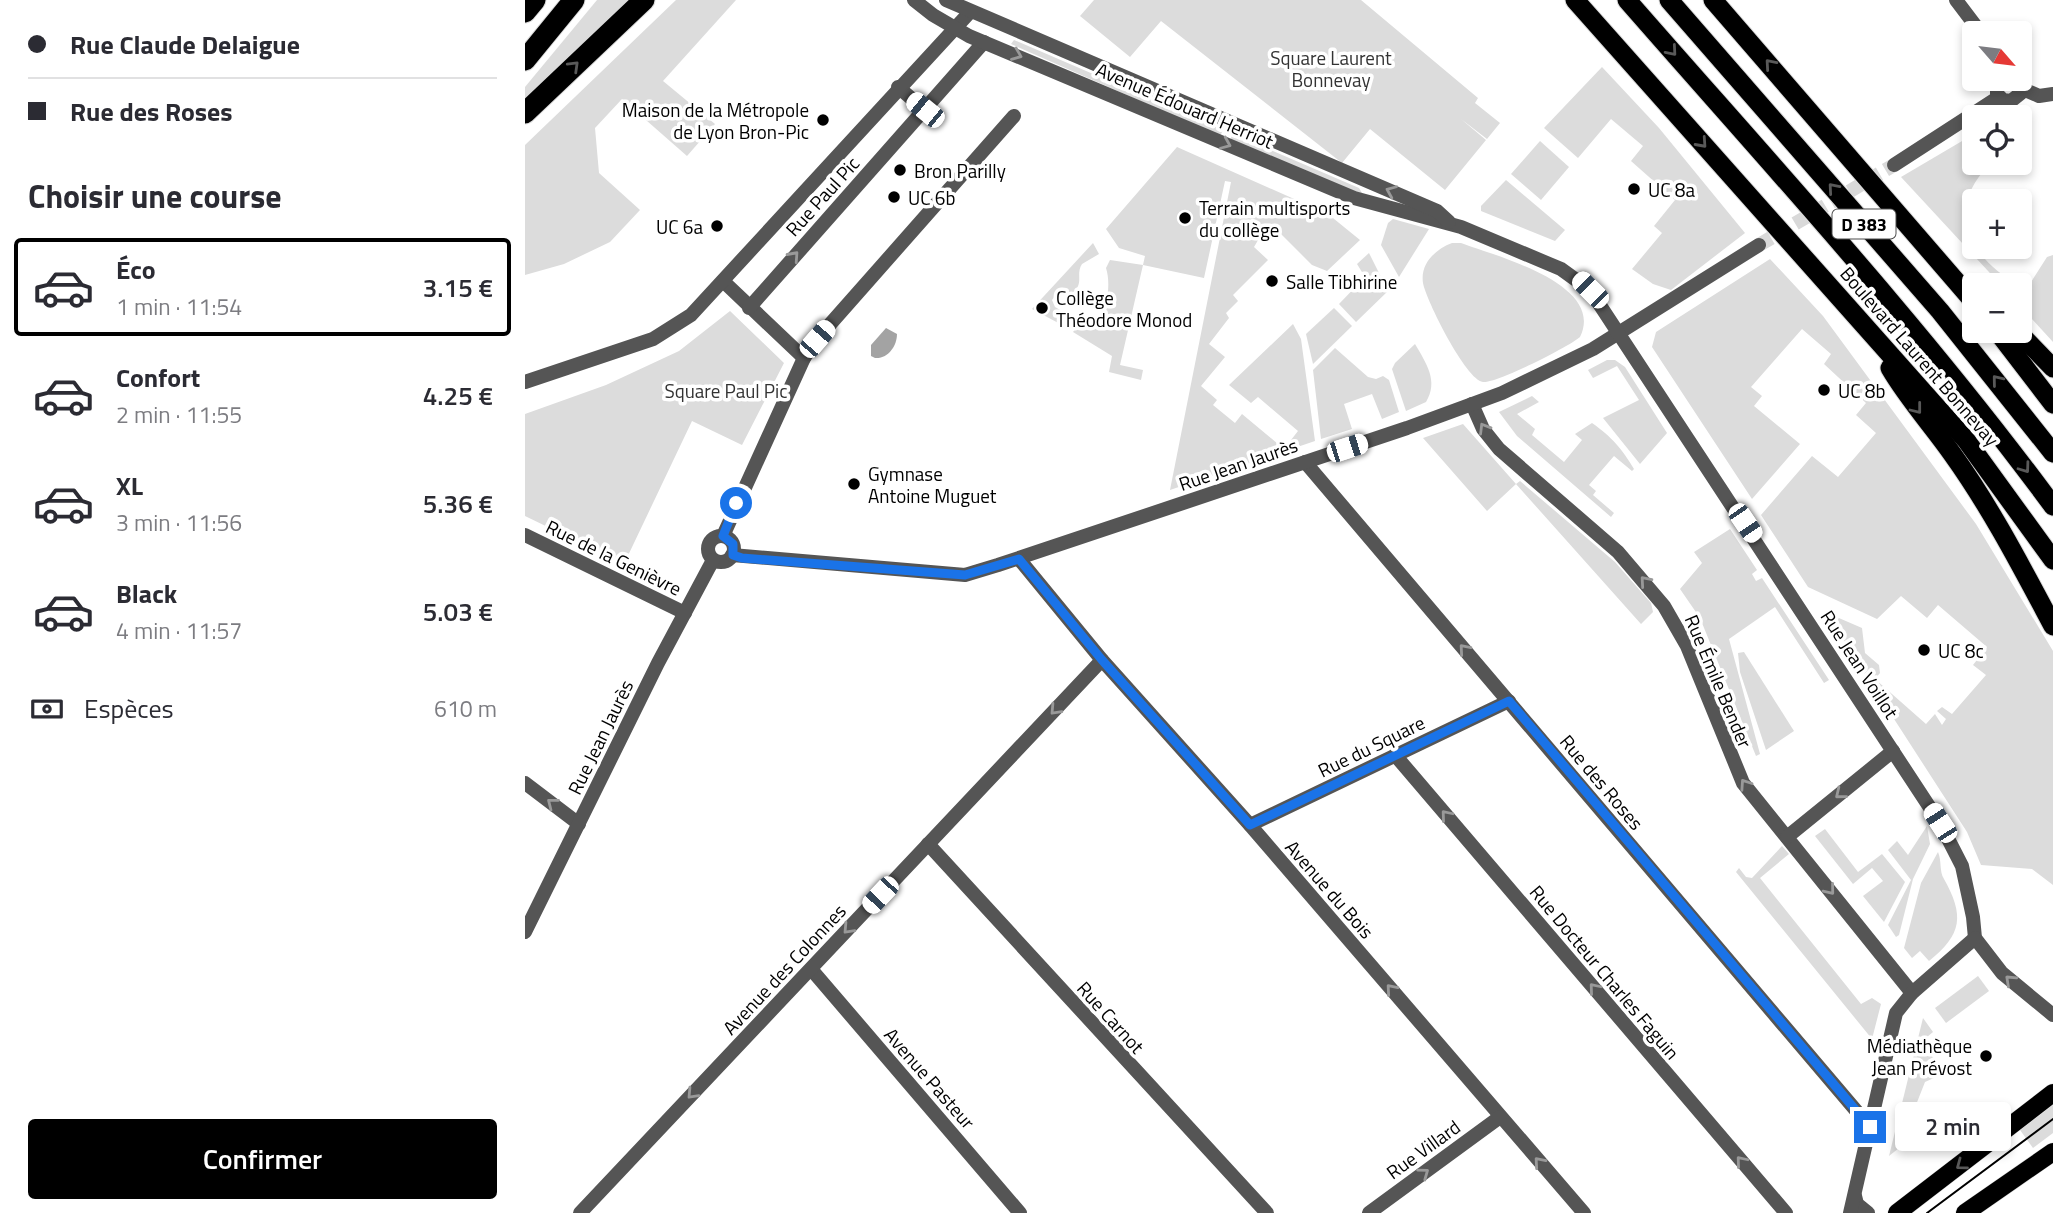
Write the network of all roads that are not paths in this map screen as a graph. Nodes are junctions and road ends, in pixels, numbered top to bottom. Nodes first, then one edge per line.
1 (535, 0) edge
2 (575, 0) edge
3 (645, 0) edge
4 (914, 0) edge
5 (946, 0) edge
6 (1575, 0) edge
7 (1627, 0) edge
8 (1669, 0) edge
9 (1713, 0) edge
10 (1956, 0) edge
11 (525, 12) edge
12 (970, 12) junction
13 (1972, 21) edge
14 (954, 28) junction
15 (984, 42) junction
16 (525, 60) edge
17 (898, 87) junction
18 (1996, 91) edge
19 (2018, 91) edge
20 (2032, 91) edge
21 (2053, 94) edge
22 (1798, 96) junction
23 (1999, 97) junction
24 (925, 110) junction
25 (525, 113) edge
26 (1014, 116) dead end
27 (1894, 165) tunnel mouth
28 (1450, 223) junction
29 (1759, 245) tunnel mouth
30 (1968, 273) edge
31 (723, 281) junction
32 (1962, 288) edge
33 (749, 308) junction
34 (1869, 330) junction
35 (1618, 333) junction
36 (2006, 343) edge
37 (2029, 343) edge
38 (804, 358) junction
39 (2053, 368) edge
40 (525, 382) edge
41 (1472, 404) junction
42 (2053, 404) edge
43 (2053, 453) edge
44 (1305, 462) junction
45 (2053, 506) edge
46 (525, 535) edge
47 (723, 536) junction
48 (733, 555) junction
49 (1019, 559) junction
50 (713, 560) junction
51 (2053, 560) edge
52 (685, 613) junction
53 (2053, 626) edge
54 (1102, 660) junction
55 (1509, 701) junction
56 (1893, 751) junction
57 (1395, 755) junction
58 (525, 783) edge
59 (579, 824) junction
60 (1250, 825) junction
61 (1787, 837) junction
62 (928, 844) junction
63 (525, 932) edge
64 (1975, 938) junction
65 (811, 969) junction
66 (1912, 993) junction
67 (2053, 1015) edge
68 (2053, 1093) edge
69 (1500, 1117) junction
70 (1870, 1127) junction
71 (2053, 1152) edge
72 (1855, 1196) junction
73 (580, 1213) edge
74 (1020, 1213) edge
75 (1267, 1213) edge
76 (1369, 1213) edge
77 (1584, 1213) edge
78 (1786, 1213) edge
79 (1850, 1213) edge
80 (1868, 1213) edge
81 (1896, 1213) edge
82 (1965, 1213) edge

1 - 11 highway
2 - 16 highway
25 -> 3 highway
4 - 14 street, Avenue Édouard Herriot
5 - 12 street, Avenue Édouard Herriot
6 -> 34 highway, Boulevard Laurent Bonnevay
7 -> 45 highway
43 -> 8 highway, D 383
22 -> 9 highway
10 - 13 street
12 - 14 street, Rue Paul Pic
28 -> 12 street, Avenue Édouard Herriot
14 - 15 street, Avenue Édouard Herriot
14 - 17 street, Rue Paul Pic
15 - 24 street, Rue Paul Pic
15 -> 28 street, Avenue Édouard Herriot
17 - 24 street
17 - 31 street, Rue Paul Pic
18 - 23 street
19 - 23 street
20 - 21 street
22 - 30 highway
22 - 32 highway
23 - 27 street
33 -> 24 street, Rue Paul Pic
26 - 38 street
28 - 35 street, Avenue Édouard Herriot
29 - 35 street, Rue Jean Jaurès
31 - 33 street
31 - 40 street, Rue Paul Pic
33 - 38 street
34 - 51 highway, Boulevard Laurent Bonnevay
34 -> 53 highway
35 - 41 street, Rue Jean Jaurès
35 - 56 street, Rue Jean Voillot
36 - 42 highway
37 - 39 highway
38 - 47 street
41 - 44 street, Rue Jean Jaurès
61 -> 41 street, Rue Émile Bender
44 - 49 street, Rue Jean Jaurès
55 -> 44 street, Rue des Roses
46 - 52 street, Rue de la Genièvre
47 - 48 street
47 - 50 street
48 - 49 street, Rue Jean Jaurès
48 - 50 street
49 - 54 street, Avenue du Bois
50 - 52 street, Rue Jean Jaurès
52 - 59 street, Rue Jean Jaurès
54 - 60 street, Avenue du Bois
54 -> 62 street, Avenue des Colonnes
55 - 57 street, Rue du Square
55 - 70 street, Rue des Roses
56 -> 61 street
56 - 64 street, Rue Jean Voillot
57 - 60 street, Rue du Square
78 -> 57 street, Rue Docteur Charles Faguin
59 -> 58 street
59 - 63 street, Rue Jean Jaurès
69 -> 60 street, Avenue du Bois
61 -> 66 street, Rue Émile Bender
62 -> 65 street, Avenue des Colonnes
62 - 75 street, Rue Carnot
64 - 66 street
67 -> 64 street
65 -> 73 street, Avenue des Colonnes
65 - 74 street, Avenue Pasteur
66 - 70 street
68 -> 81 main road
76 -> 69 street, Rue Villard
77 -> 69 street, Avenue du Bois
70 - 72 street
71 - 82 main road
72 - 79 street
72 - 80 street

